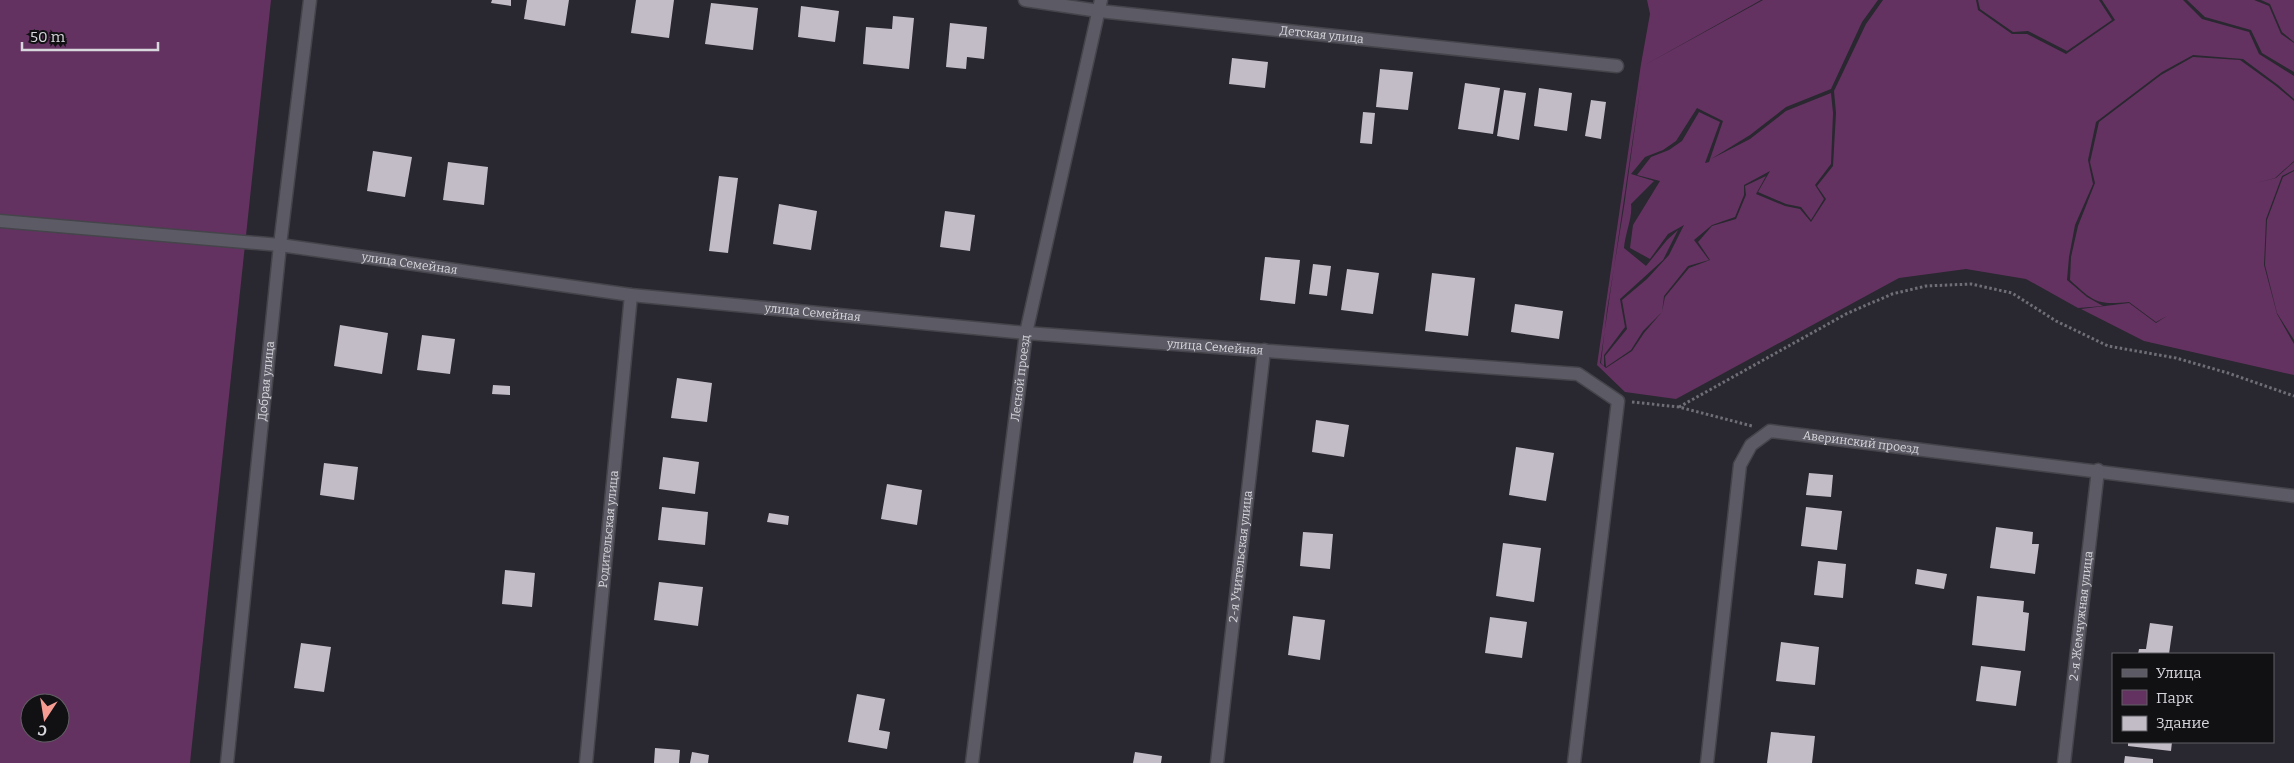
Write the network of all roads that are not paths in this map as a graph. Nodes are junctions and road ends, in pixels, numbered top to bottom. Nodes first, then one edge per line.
1 (310, 0) edge
2 (1026, 0) edge
3 (1100, 5) edge
4 (1617, 66) dead end
5 (0, 221) edge
6 (280, 246) junction
7 (631, 295) junction
8 (1026, 333) junction
9 (1264, 350) junction
10 (2098, 470) junction
11 (2294, 496) edge
12 (227, 763) edge
13 (586, 763) edge
14 (972, 763) edge
15 (1216, 763) edge
16 (1574, 763) edge
17 (1707, 763) edge
18 (2064, 763) edge

1 - 6 street, Добрая улица
2 - 3 street, Детская улица
3 - 4 street, Детская улица
3 - 8 street, Лесной проезд
5 - 6 street, улица Семейная
6 - 7 street, улица Семейная
6 - 12 street, Добрая улица
7 - 8 street, улица Семейная
7 - 13 street, Родительская улица
8 - 9 street, улица Семейная
8 - 14 street, Лесной проезд
9 - 15 street, 2-я Учительская улица
9 - 16 street, улица Семейная
10 - 11 street, Аверинский проезд
10 - 17 street, Аверинский проезд
10 - 18 street, 2-я Жемчужная улица

